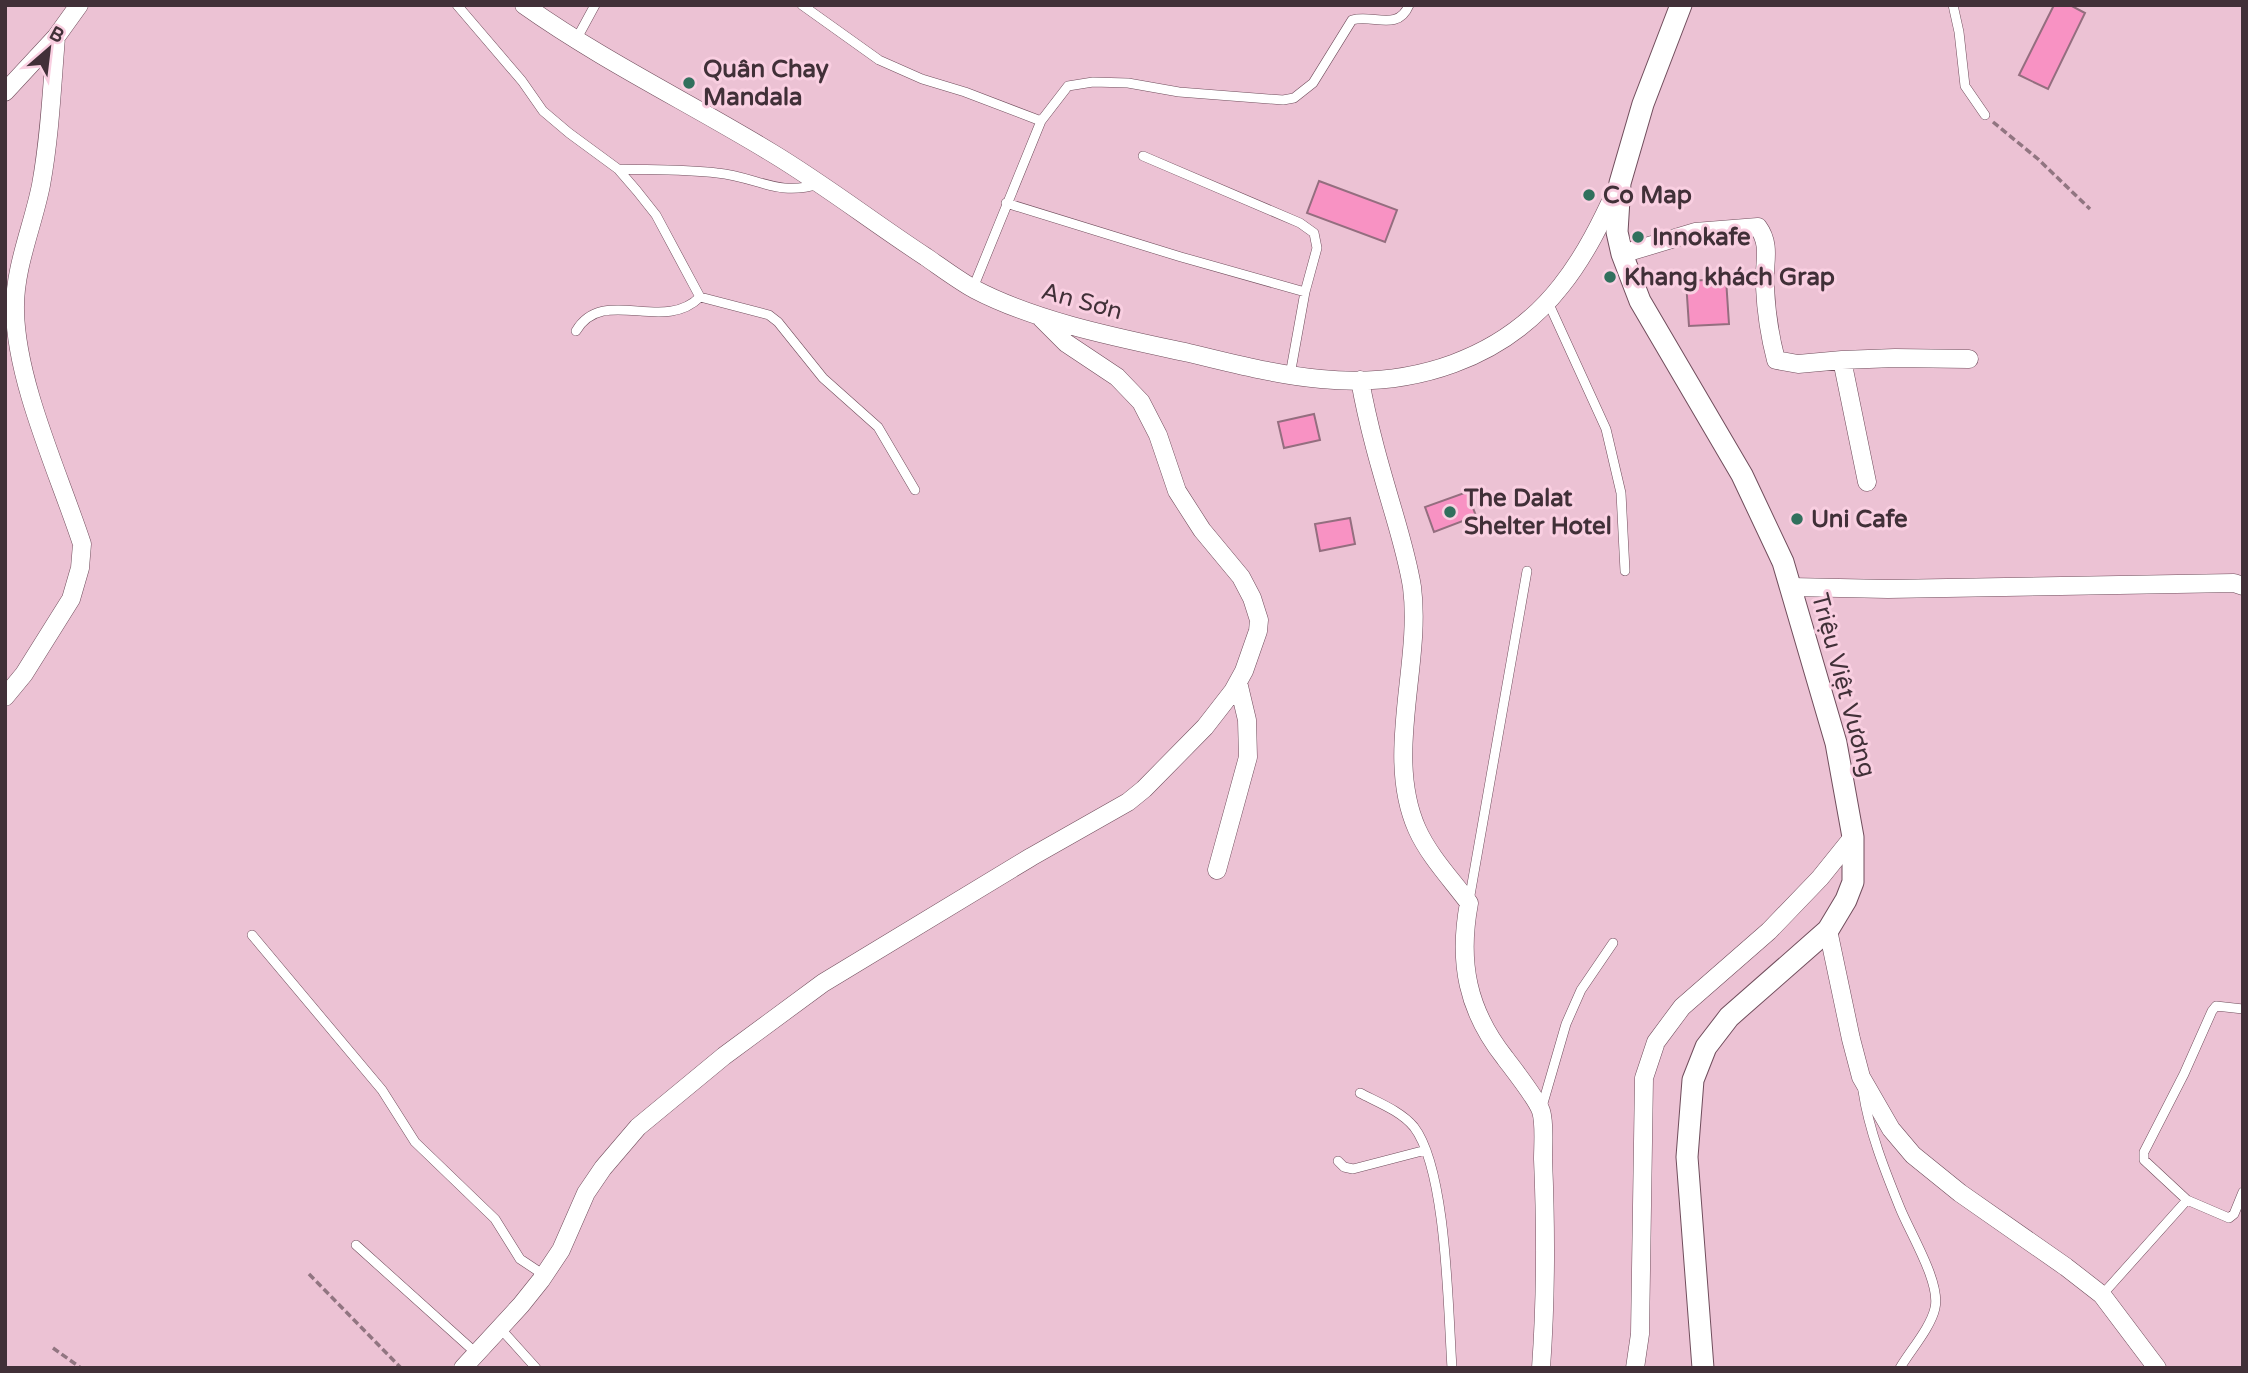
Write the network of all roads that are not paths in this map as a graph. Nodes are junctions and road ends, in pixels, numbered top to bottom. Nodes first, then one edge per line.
1 (79, 5) edge
2 (457, 5) edge
3 (524, 5) edge
4 (594, 5) edge
5 (802, 5) edge
6 (1409, 5) edge
7 (1681, 5) edge
8 (1953, 5) edge
9 (56, 37) junction
10 (576, 40) junction
11 (5, 92) edge
12 (1985, 115) road end
13 (1041, 121) junction
14 (1143, 156) dead end
15 (618, 169) junction
16 (820, 183) junction
17 (1620, 183) junction
18 (1006, 203) junction
19 (1622, 254) junction
20 (973, 288) junction
21 (1305, 292) junction
22 (700, 297) junction
23 (1548, 302) junction
24 (1040, 317) junction
25 (576, 331) dead end
26 (1969, 359) dead end
27 (1842, 360) junction
28 (1290, 375) junction
29 (1360, 380) junction
30 (1867, 482) dead end
31 (915, 490) dead end
32 (1527, 571) dead end
33 (1625, 571) dead end
34 (2243, 586) edge
35 (1791, 587) junction
36 (1238, 682) junction
37 (5, 697) edge
38 (1853, 837) junction
39 (1217, 870) dead end
40 (1469, 903) junction
41 (1828, 930) junction
42 (252, 936) dead end
43 (1613, 943) dead end
44 (2243, 1009) edge
45 (1861, 1077) junction
46 (1360, 1093) dead end
47 (1541, 1111) junction
48 (1426, 1150) junction
49 (1338, 1161) dead end
50 (2243, 1192) edge
51 (2187, 1200) junction
52 (356, 1245) dead end
53 (544, 1275) junction
54 (2102, 1295) junction
55 (500, 1328) junction
56 (476, 1353) junction
57 (463, 1368) edge
58 (537, 1368) edge
59 (1452, 1368) edge
60 (1542, 1368) edge
61 (1635, 1368) edge
62 (1703, 1368) edge
63 (1900, 1368) edge
64 (2157, 1368) edge

1 - 9 street
2 - 15 lane
3 - 10 street, An Sơn
4 - 10 lane
5 - 13 lane
6 - 13 lane
7 - 17 street, Triệu Việt Vương
8 - 12 lane
9 - 11 street
9 - 37 street
10 - 16 street, An Sơn
13 - 18 lane
14 - 21 lane
15 - 16 lane
15 - 22 lane
16 - 20 street, An Sơn
17 - 19 street, Triệu Việt Vương
17 - 23 street, An Sơn
18 - 20 lane
18 - 21 lane
19 - 27 street
19 - 35 street, Triệu Việt Vương
20 - 24 street, An Sơn
21 - 28 lane
22 - 25 lane
22 - 31 lane
23 - 29 street, An Sơn
23 - 33 lane
24 - 28 street, An Sơn
24 - 36 street
26 - 27 street
27 - 30 street
28 - 29 street, An Sơn
29 - 40 street
32 - 40 lane
34 - 35 street
35 - 38 street, Triệu Việt Vương
36 - 39 street
36 - 53 street
38 - 41 street, Triệu Việt Vương
38 - 61 street
40 - 47 street
41 - 45 street
41 - 62 street, Triệu Việt Vương
42 - 53 lane
43 - 47 lane
44 - 51 lane
45 - 54 street
45 - 63 lane
46 - 48 lane
47 - 60 street
48 - 49 lane
48 - 59 lane
50 - 51 lane
51 - 54 lane
52 - 56 lane
53 - 55 street
54 - 64 street
55 - 56 street
55 - 58 lane
56 - 57 street

